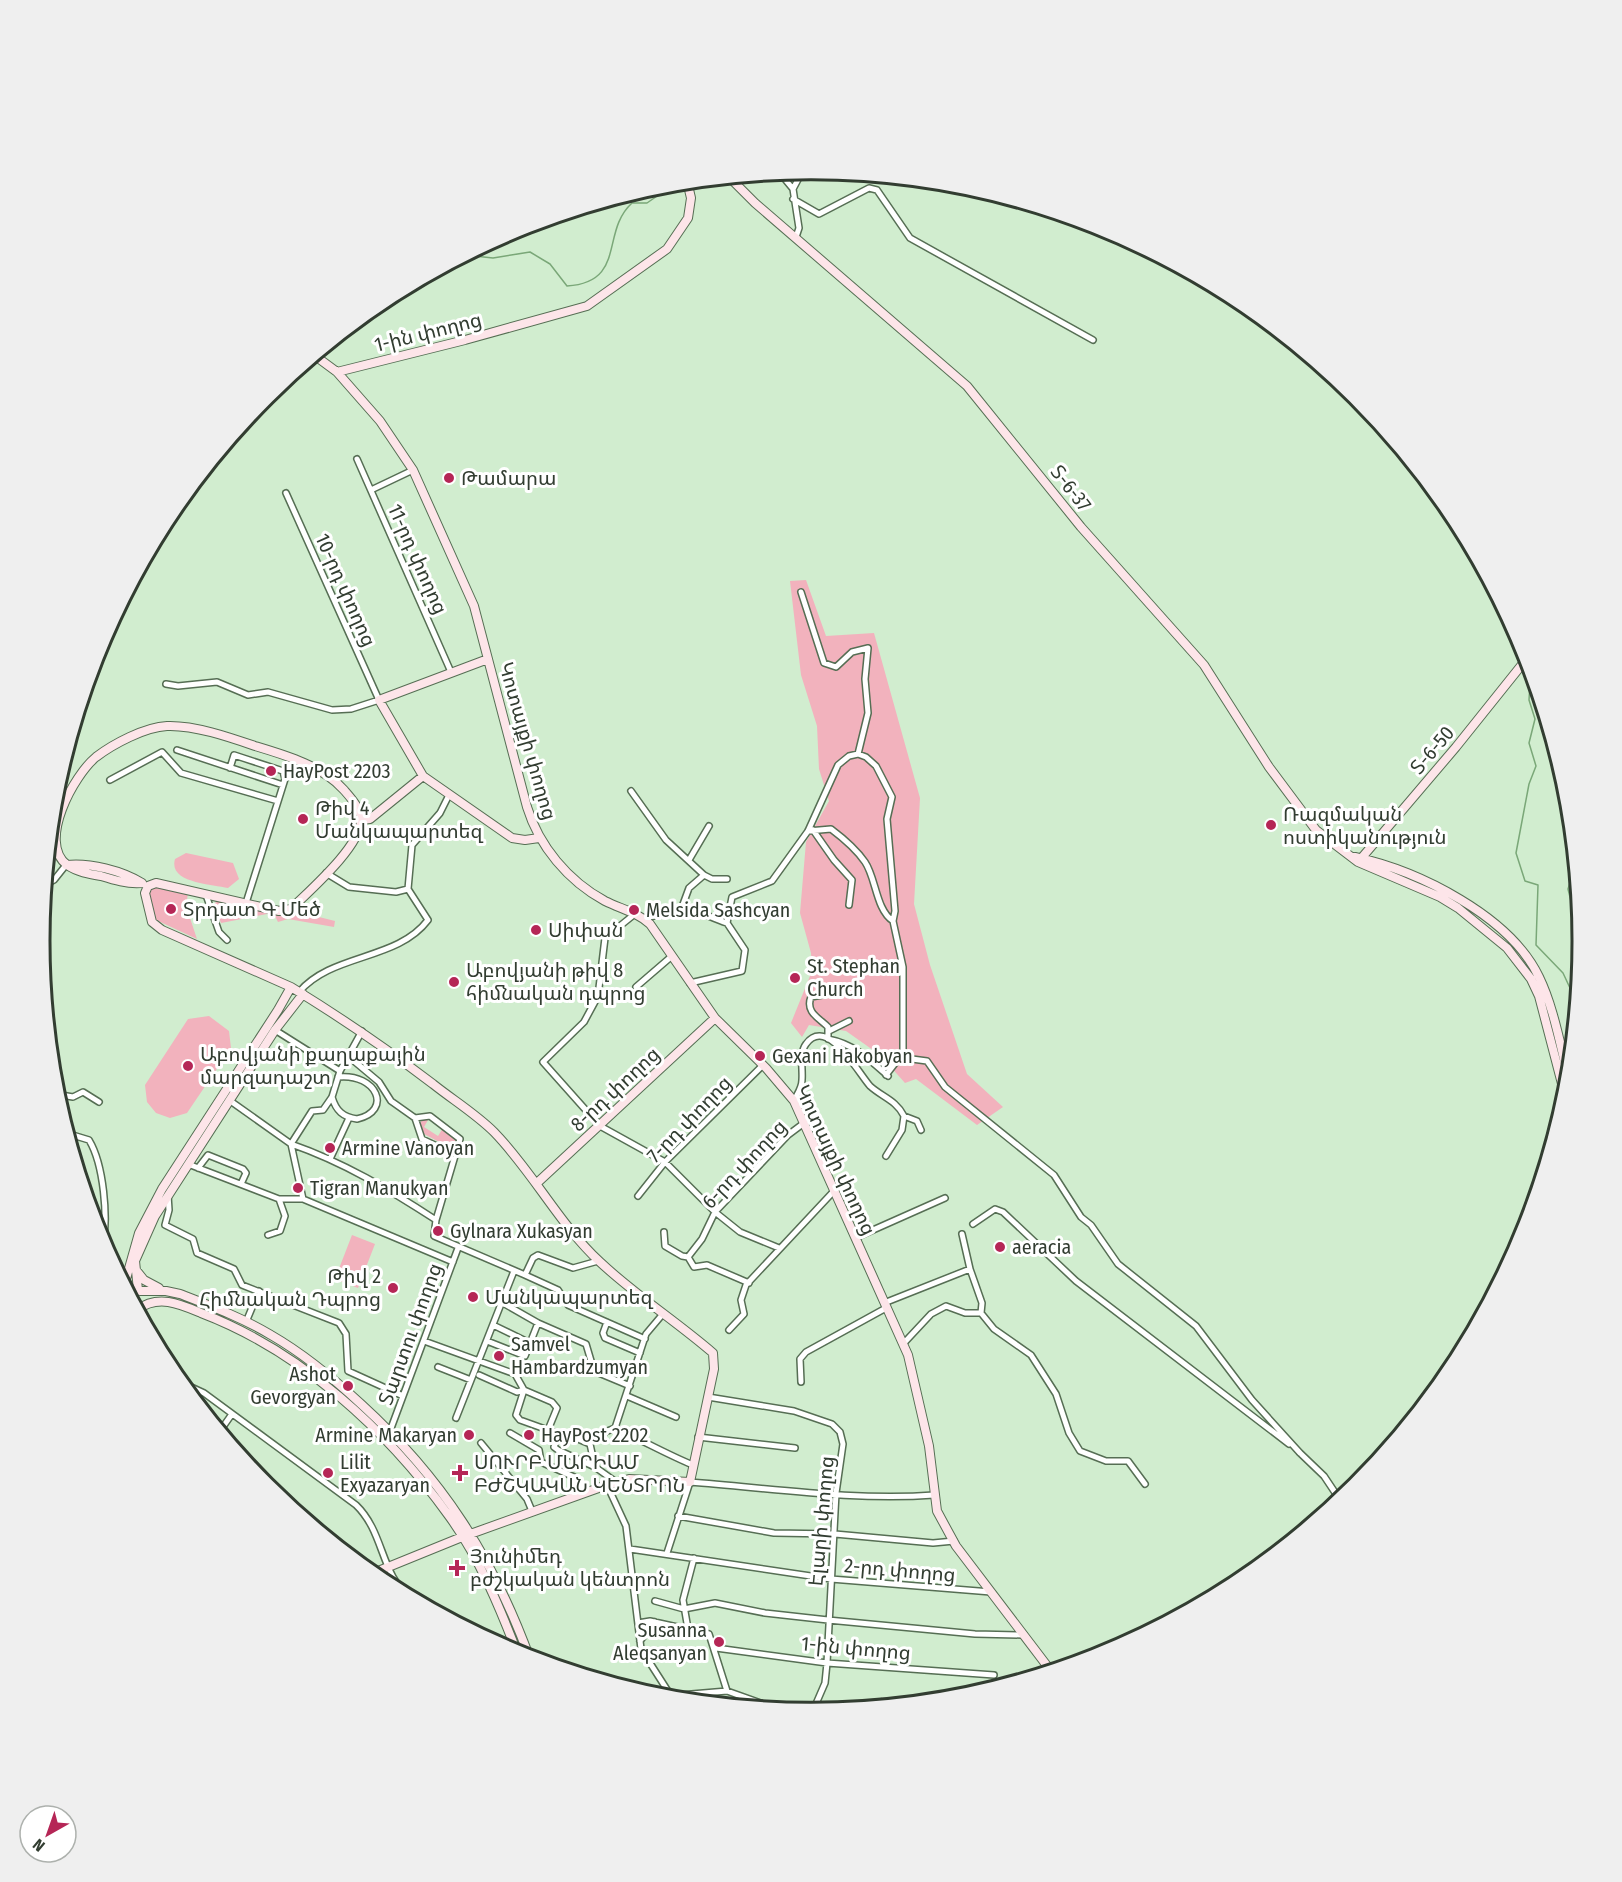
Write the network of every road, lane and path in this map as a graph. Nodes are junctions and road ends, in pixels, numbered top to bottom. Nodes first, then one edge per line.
1 (786, 180) edge
2 (798, 180) edge
3 (735, 184) edge
4 (793, 189) junction
5 (689, 190) edge
6 (793, 199) junction
7 (796, 237) junction
8 (1093, 340) dead end
9 (320, 359) edge
10 (337, 372) junction
11 (357, 459) dead end
12 (413, 470) junction
13 (371, 490) junction
14 (286, 493) dead end
15 (801, 592) dead end
16 (488, 659) junction
17 (1521, 666) edge
18 (452, 672) junction
19 (166, 684) dead end
20 (379, 700) junction
21 (177, 750) dead end
22 (858, 754) junction
23 (230, 768) junction
24 (423, 776) junction
25 (110, 780) dead end
26 (283, 785) junction
27 (631, 791) dead end
28 (449, 795) junction
29 (278, 801) junction
30 (60, 818) edge
31 (361, 820) junction
32 (709, 826) dead end
33 (811, 830) junction
34 (539, 838) junction
35 (56, 839) edge
36 (689, 860) junction
37 (1360, 860) junction
38 (66, 865) junction
39 (326, 873) junction
40 (704, 874) junction
41 (727, 879) dead end
42 (52, 881) edge
43 (145, 886) junction
44 (408, 889) junction
45 (206, 895) junction
46 (246, 903) junction
47 (849, 905) dead end
48 (682, 907) junction
49 (636, 913) junction
50 (644, 918) junction
51 (893, 921) junction
52 (727, 923) junction
53 (227, 940) dead end
54 (672, 956) junction
55 (690, 983) junction
56 (291, 987) junction
57 (636, 987) dead end
58 (839, 992) dead end
59 (301, 993) junction
60 (715, 1018) junction
61 (849, 1021) dead end
62 (275, 1030) junction
63 (362, 1031) junction
64 (829, 1031) junction
65 (828, 1039) junction
66 (1557, 1048) junction
67 (903, 1053) junction
68 (348, 1056) junction
69 (1563, 1062) edge
70 (763, 1065) junction
71 (1561, 1071) edge
72 (339, 1074) junction
73 (65, 1096) edge
74 (332, 1097) junction
75 (229, 1100) junction
76 (794, 1101) junction
77 (99, 1102) dead end
78 (904, 1116) junction
79 (349, 1118) junction
80 (415, 1118) junction
81 (804, 1123) junction
82 (600, 1126) junction
83 (921, 1130) dead end
84 (74, 1136) edge
85 (291, 1144) junction
86 (456, 1155) junction
87 (886, 1156) dead end
88 (330, 1159) junction
89 (665, 1162) junction
90 (188, 1164) junction
91 (198, 1168) junction
92 (537, 1183) junction
93 (242, 1184) junction
94 (833, 1192) junction
95 (167, 1194) junction
96 (638, 1196) dead end
97 (945, 1197) dead end
98 (279, 1199) junction
99 (303, 1199) junction
100 (715, 1212) junction
101 (436, 1220) junction
102 (103, 1221) edge
103 (973, 1224) dead end
104 (664, 1232) dead end
105 (962, 1234) dead end
106 (268, 1235) dead end
107 (855, 1238) junction
108 (458, 1248) junction
109 (779, 1248) junction
110 (688, 1257) junction
111 (598, 1261) junction
112 (453, 1262) junction
113 (970, 1269) junction
114 (136, 1270) junction
115 (514, 1271) junction
116 (525, 1275) junction
117 (127, 1276) edge
118 (749, 1283) junction
119 (139, 1290) junction
120 (135, 1291) edge
121 (166, 1291) junction
122 (259, 1291) junction
123 (142, 1303) edge
124 (502, 1303) junction
125 (885, 1306) junction
126 (144, 1307) edge
127 (981, 1313) junction
128 (662, 1315) junction
129 (246, 1322) junction
130 (607, 1322) junction
131 (538, 1323) junction
132 (494, 1325) junction
133 (729, 1330) dead end
134 (645, 1339) junction
135 (424, 1341) junction
136 (487, 1341) junction
137 (530, 1342) junction
138 (903, 1344) junction
139 (640, 1353) junction
140 (480, 1361) junction
141 (438, 1367) dead end
142 (479, 1375) dead end
143 (471, 1380) junction
144 (801, 1382) dead end
145 (630, 1386) junction
146 (196, 1389) edge
147 (524, 1390) junction
148 (403, 1396) junction
149 (627, 1396) junction
150 (708, 1397) junction
151 (232, 1414) junction
152 (676, 1417) dead end
153 (456, 1418) dead end
154 (223, 1425) edge
155 (615, 1428) junction
156 (548, 1430) junction
157 (390, 1431) junction
158 (605, 1432) dead end
159 (510, 1433) dead end
160 (559, 1434) junction
161 (698, 1437) junction
162 (481, 1443) dead end
163 (795, 1448) dead end
164 (1300, 1453) junction
165 (693, 1465) junction
166 (596, 1467) junction
167 (616, 1482) junction
168 (690, 1482) junction
169 (1145, 1484) dead end
170 (607, 1485) junction
171 (583, 1493) junction
172 (836, 1493) junction
173 (1335, 1493) edge
174 (934, 1495) junction
175 (532, 1511) junction
176 (678, 1516) junction
177 (472, 1533) junction
178 (834, 1534) junction
179 (462, 1537) junction
180 (954, 1541) junction
181 (630, 1549) junction
182 (667, 1553) junction
183 (694, 1558) junction
184 (389, 1565) junction
185 (381, 1569) edge
186 (389, 1575) edge
187 (831, 1579) junction
188 (991, 1592) junction
189 (655, 1601) dead end
190 (684, 1609) junction
191 (828, 1620) junction
192 (655, 1622) junction
193 (638, 1623) junction
194 (688, 1629) junction
195 (1026, 1635) junction
196 (640, 1641) junction
197 (513, 1642) edge
198 (525, 1647) edge
199 (716, 1648) junction
200 (827, 1663) junction
201 (1047, 1665) edge
202 (994, 1675) dead end
203 (667, 1689) edge
204 (727, 1691) junction
205 (700, 1694) edge
206 (752, 1700) edge
207 (817, 1702) edge

1 - 4 street
2 - 4 street
3 - 7 main road, Տ-6-37 / Տ-6-37
4 - 6 street
5 - 10 main road, 1-ին փողոց
6 - 7 street
6 - 8 street
7 - 37 main road, Տ-6-37 / Տ-6-37
9 - 10 main road
10 - 12 main road, Կոտայքի փողոց
11 - 13 street, 11-րդ փողոց
12 - 13 street
12 - 16 main road, Կոտայքի փողոց
13 - 18 street, 11-րդ փողոց
14 - 20 street, 10-րդ փողոց
15 - 22 street
16 - 18 main road
16 - 34 main road, Կոտայքի փողոց
17 - 37 main road, Տ-6-50 / Տ-6-50
18 - 20 main road
19 - 20 street
20 - 24 main road
21 - 23 street
22 - 33 street
22 - 51 street
23 - 26 street
23 - 26 street
24 - 28 main road
24 - 31 main road
25 - 29 street
26 - 29 street
27 - 36 street
28 - 34 main road
28 - 44 street
29 - 46 street
30 - 31 main road
31 - 39 main road
32 - 36 street
33 - 47 street
33 - 51 street
33 - 52 street
34 - 49 main road, Կոտայքի փողոց
35 - 38 main road
36 - 40 street
37 - 66 main road, Տ-6-37
38 - 42 street
38 - 43 main road
39 - 44 street
39 - 46 main road
40 - 41 street
40 - 48 street
43 - 45 main road
43 - 56 main road
44 - 59 street
45 - 46 main road
45 - 53 street
48 - 50 street
48 - 52 street
49 - 50 main road, Կոտայքի փողոց
49 - 82 street
50 - 54 main road, Կոտայքի փողոց
51 - 67 street
52 - 55 street
54 - 55 main road, Կոտայքի փողոց
54 - 57 street
55 - 60 main road, Կոտայքի փողոց
56 - 59 main road
56 - 117 main road
58 - 64 street
59 - 62 main road
59 - 63 main road
60 - 70 main road, Կոտայքի փողոց
60 - 82 main road, 8-րդ փողոց
61 - 64 street
62 - 72 street
62 - 75 main road
63 - 68 street
63 - 92 main road
64 - 65 street
65 - 67 street
65 - 76 street
65 - 78 street
66 - 69 main road, Տ-6-37
66 - 71 main road, Տ-6-37
67 - 164 street
68 - 72 street
68 - 80 street
70 - 76 main road, Կոտայքի փողոց
70 - 89 street, 7-րդ փողոց
72 - 74 street
72 - 79 street
73 - 77 street
74 - 79 street
74 - 85 street
75 - 85 street
75 - 90 main road
76 - 81 main road, Կոտայքի փողոց
78 - 83 street
78 - 87 street
79 - 88 street
80 - 86 street
80 - 86 street
81 - 94 main road, Կոտայքի փողոց
81 - 100 street, 6-րդ փողոց
82 - 89 street
82 - 92 main road, 8-րդ փողոց
84 - 102 street
85 - 88 street
85 - 99 street
86 - 101 street
88 - 101 street
89 - 96 street, 7-րդ փողոց
89 - 100 street
90 - 91 street
90 - 95 main road
91 - 93 street
91 - 93 street
92 - 111 main road
93 - 98 street
94 - 107 main road, Կոտայքի փողոց
94 - 109 street
95 - 114 main road
95 - 122 street
97 - 107 street
98 - 99 street
98 - 106 street
99 - 112 street
100 - 109 street
100 - 110 street, 6-րդ փողոց
101 - 108 street
103 - 164 street
104 - 110 street
105 - 113 street
107 - 125 main road, Կոտայքի փողոց
108 - 112 street, Տարտու փողոց
108 - 115 street
109 - 118 street
110 - 118 street
111 - 116 street
111 - 128 main road
112 - 135 street, Տարտու փողոց
113 - 125 street
113 - 127 street
114 - 119 main road
114 - 121 main road
115 - 116 street
115 - 124 street
116 - 130 street
118 - 133 street
119 - 120 main road
119 - 121 main road
119 - 123 main road
121 - 129 main road
122 - 129 street
122 - 148 street
124 - 131 street
124 - 132 street
125 - 138 main road, Կոտայքի փողոց
125 - 144 street
126 - 179 main road
127 - 138 street
127 - 169 street
128 - 134 street
128 - 150 main road
129 - 157 main road
130 - 134 street
130 - 139 street
131 - 137 street
131 - 145 street
132 - 136 street
132 - 137 street
134 - 139 street
135 - 140 street
135 - 148 street, Տարտու փողոց
136 - 137 street
136 - 140 street
138 - 174 main road, Կոտայքի փողոց
139 - 145 street
140 - 143 street
140 - 147 street
141 - 143 street
142 - 147 street
143 - 153 street
145 - 149 street
146 - 151 street
147 - 156 street
147 - 156 street
148 - 157 street, Տարտու փողոց
149 - 152 street
149 - 155 street
150 - 161 main road
150 - 172 street, Էլարի փողոց
151 - 154 street
151 - 184 street
155 - 158 street
155 - 165 street
156 - 160 street
157 - 177 main road
159 - 171 street
160 - 166 street
160 - 166 street
161 - 163 street
161 - 165 main road
162 - 175 street
164 - 173 street
165 - 168 main road
166 - 167 street
167 - 168 main road
167 - 170 main road
168 - 172 street
168 - 176 street
170 - 171 main road
170 - 181 street
171 - 175 main road
172 - 174 street
172 - 178 street, Էլարի փողոց
174 - 180 main road, Կոտայքի փողոց
175 - 177 main road
176 - 178 street
176 - 182 street
177 - 179 main road
177 - 198 main road
178 - 180 street
178 - 187 street, Էլարի փողոց
179 - 184 main road
179 - 197 main road
180 - 188 main road, Կոտայքի փողոց
181 - 182 street, 2-րդ փողոց
181 - 193 street
182 - 183 street, 2-րդ փողոց
183 - 187 street, 2-րդ փողոց
183 - 190 street
184 - 185 main road
184 - 186 street
187 - 188 street, 2-րդ փողոց
187 - 191 street, Էլարի փողոց
188 - 195 main road, Կոտայքի փողոց
189 - 190 street
190 - 191 street
190 - 194 street
191 - 195 street
191 - 200 street, Էլարի փողոց
192 - 193 street
192 - 194 street
192 - 196 street
193 - 196 street
194 - 199 street
195 - 201 main road, Կոտայքի փողոց
196 - 203 street
199 - 200 street, 1-ին փողոց
199 - 204 street
200 - 202 street, 1-ին փողոց
200 - 207 street, Էլարի փողոց
204 - 205 street
204 - 206 street

